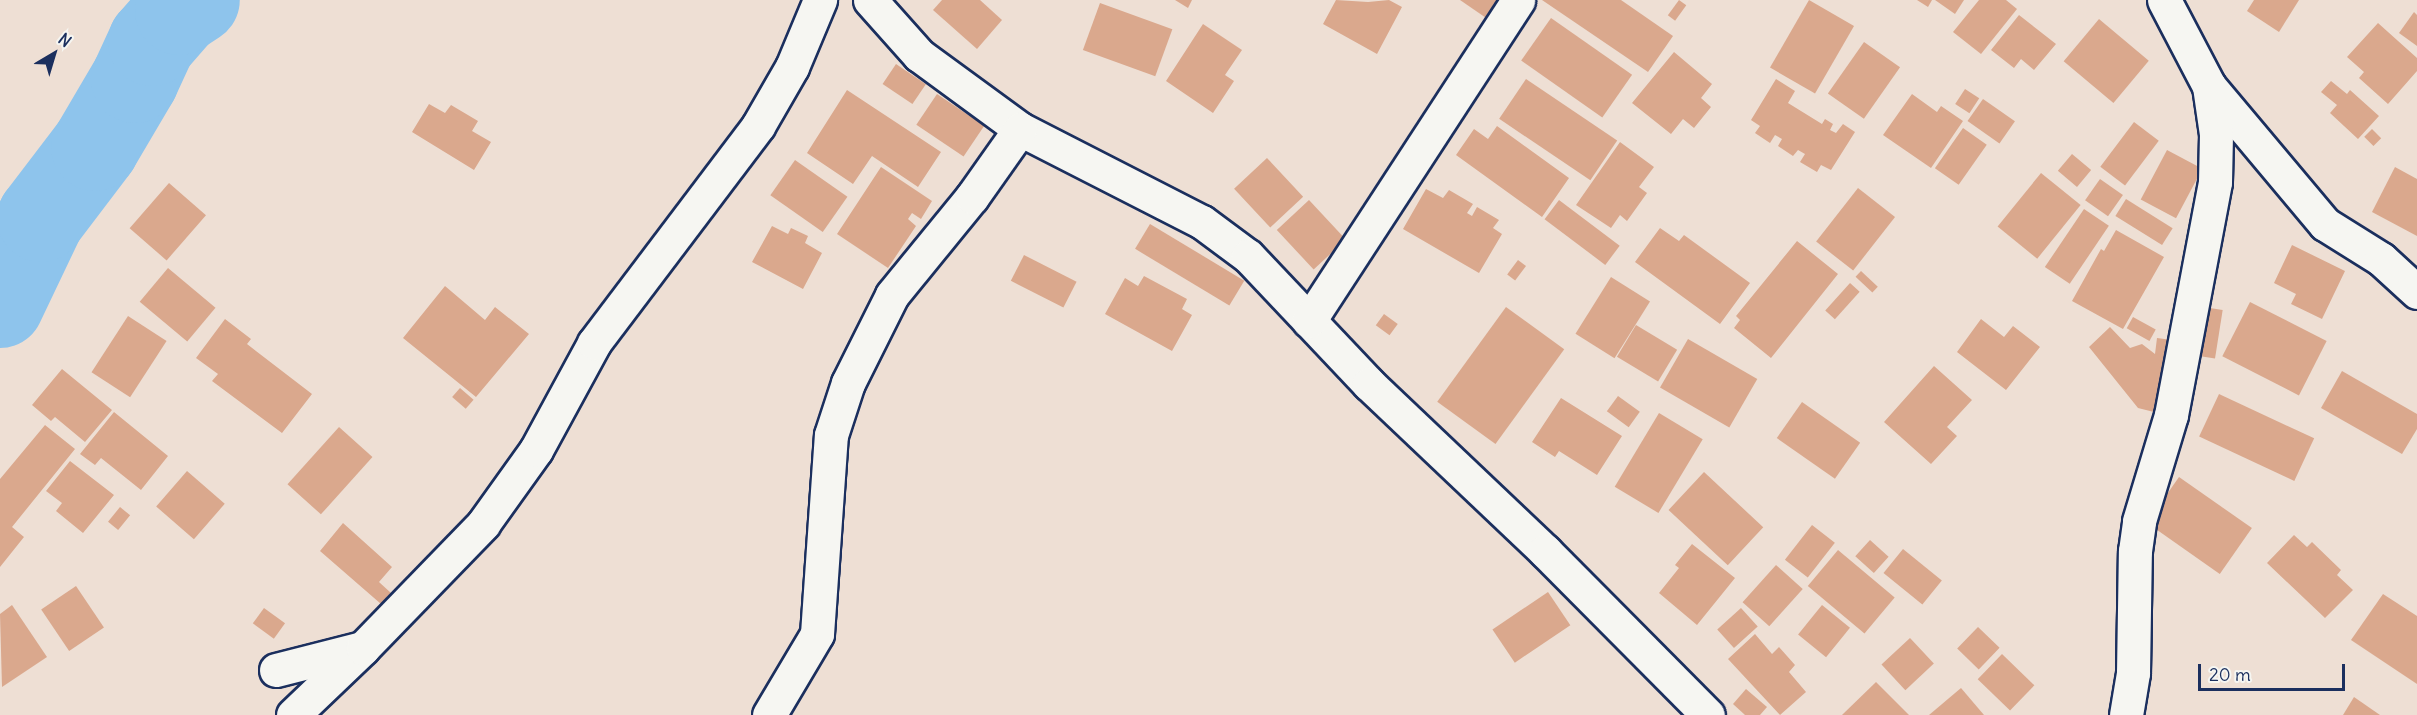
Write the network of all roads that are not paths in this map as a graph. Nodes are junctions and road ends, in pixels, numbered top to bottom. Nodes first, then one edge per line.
1 (820, 0) edge
2 (870, 0) edge
3 (1518, 0) edge
4 (2164, 0) edge
5 (2209, 86) junction
6 (1020, 129) junction
7 (2417, 292) edge
8 (1309, 321) junction
9 (363, 648) junction
10 (276, 670) dead end
11 (293, 715) edge
12 (769, 715) edge
13 (1708, 715) edge
14 (2126, 715) edge

1 - 9 street
2 - 6 street
3 - 8 street
4 - 5 street
5 - 7 street
5 - 14 street
6 - 8 street
6 - 12 street
8 - 13 street
9 - 10 street
9 - 11 street

